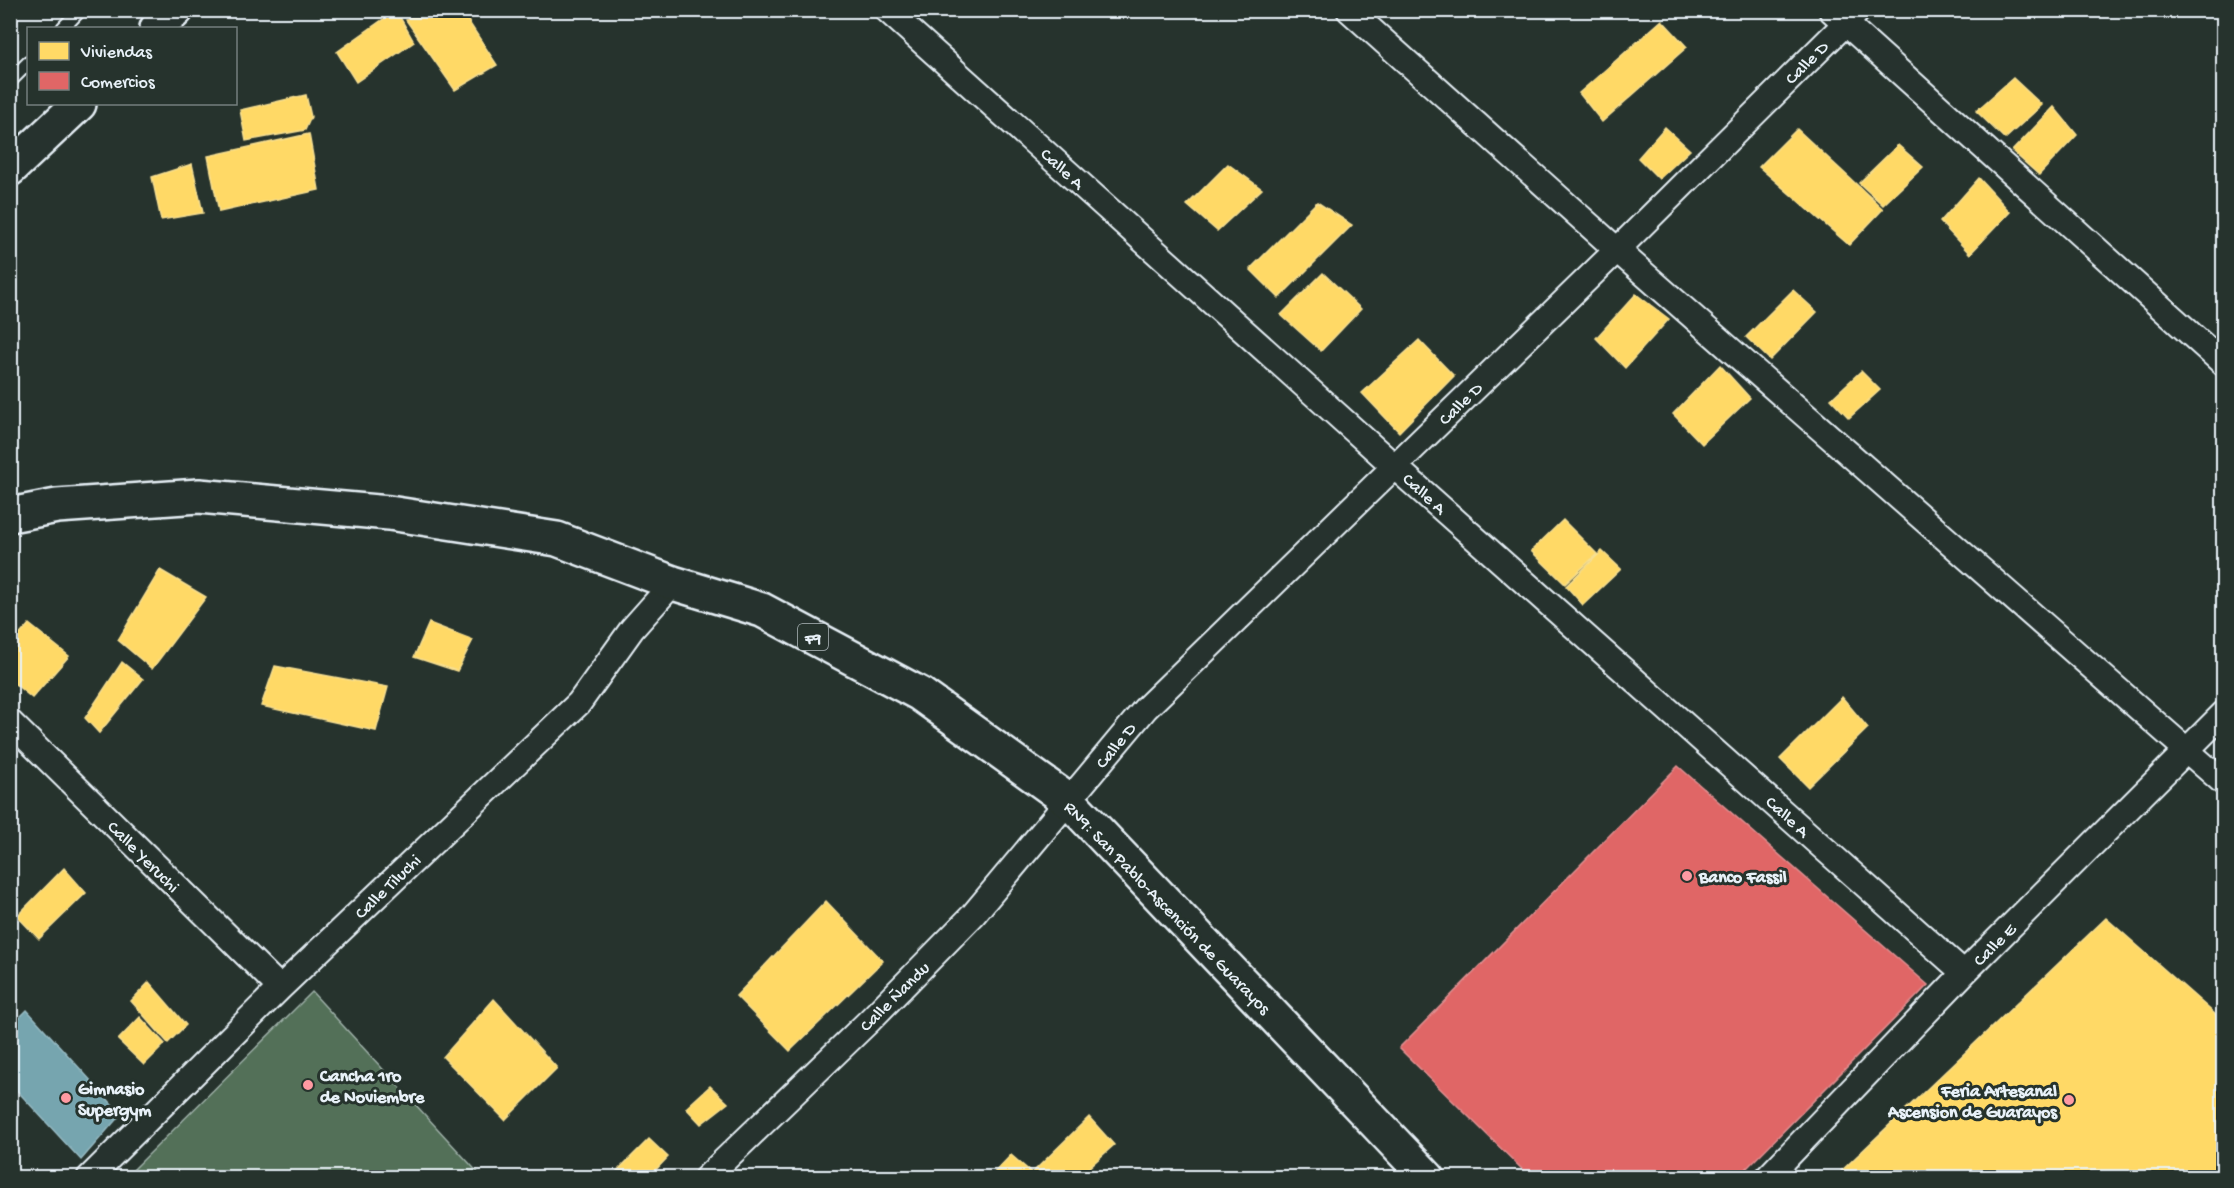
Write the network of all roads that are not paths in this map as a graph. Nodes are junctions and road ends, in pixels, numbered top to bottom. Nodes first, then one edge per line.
1 (80, 10) edge
2 (176, 10) edge
3 (887, 10) edge
4 (1349, 10) edge
5 (1845, 14) edge
6 (64, 27) edge
7 (158, 27) edge
8 (27, 64) edge
9 (10, 81) edge
10 (78, 105) edge
11 (11, 166) edge
12 (1617, 250) junction
13 (2223, 364) edge
14 (1395, 467) junction
15 (10, 515) edge
16 (674, 583) junction
17 (2223, 713) edge
18 (10, 722) edge
19 (2186, 750) junction
20 (2223, 783) edge
21 (1069, 801) junction
22 (1964, 973) junction
23 (280, 988) junction
24 (89, 1178) edge
25 (706, 1178) edge
26 (1428, 1178) edge
27 (1767, 1178) edge

1 - 6 lane
2 - 7 main road
3 - 14 street, Calle A
4 - 12 street
5 - 12 street, Calle D
5 - 13 street
8 - 9 lane
10 - 11 main road
12 - 14 street, Calle D
12 - 19 street
14 - 21 street, Calle D
14 - 22 street, Calle A
15 - 16 main road, RN9: San Pablo-Ascención de Guarayos / F9
16 - 21 main road, RN9: San Pablo-Ascención de Guarayos / F9
16 - 23 street, Calle Tiluchi
17 - 19 street, Calle E
18 - 23 street, Calle Yeruchi
19 - 20 street
19 - 22 street, Calle E
21 - 25 street, Calle Ñandu
21 - 26 main road, RN9: San Pablo-Ascención de Guarayos / F9
22 - 27 street, Calle E
23 - 24 street, Calle Tiluchi

